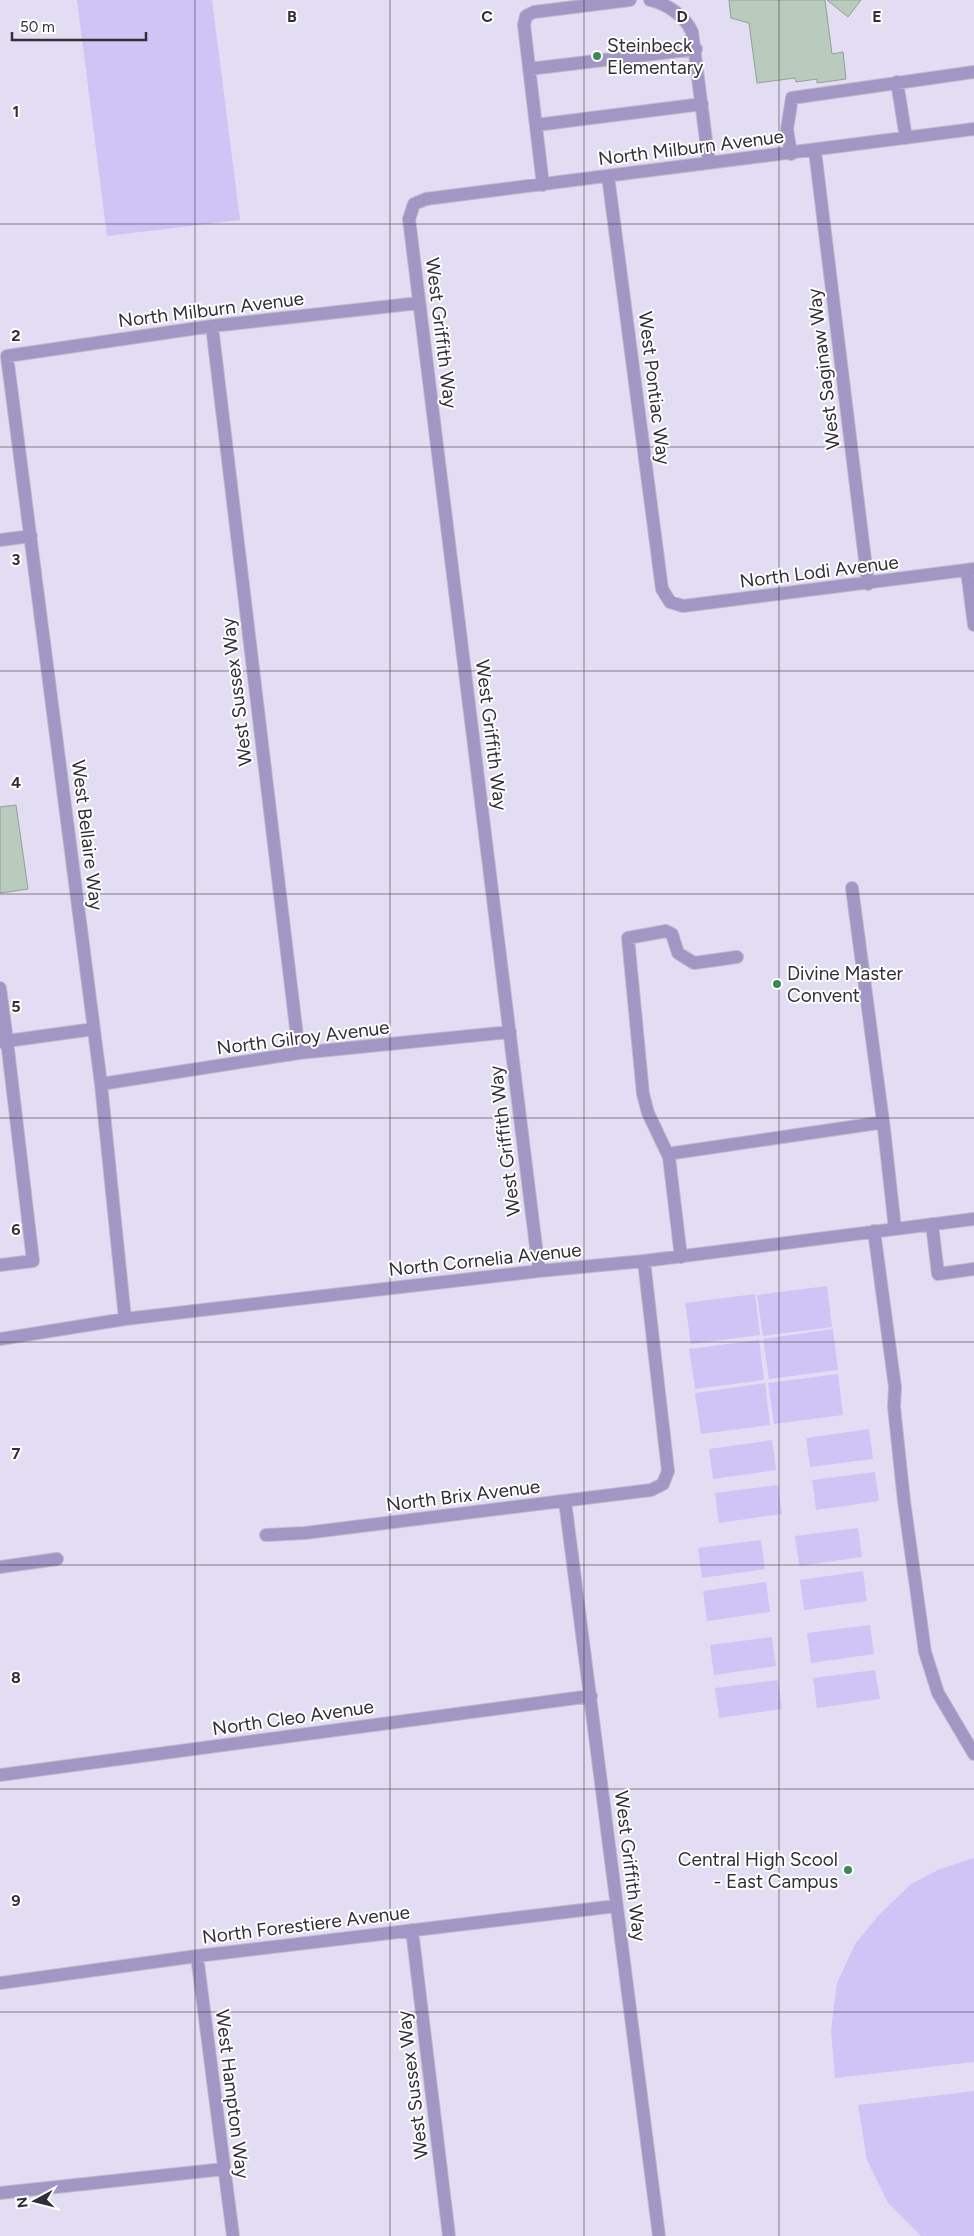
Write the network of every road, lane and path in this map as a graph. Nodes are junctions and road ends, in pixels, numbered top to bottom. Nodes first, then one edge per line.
1 (630, 0) edge
2 (650, 0) edge
3 (696, 49) junction
4 (529, 69) junction
5 (974, 72) edge
6 (897, 82) junction
7 (702, 104) junction
8 (536, 125) junction
9 (974, 129) edge
10 (906, 138) junction
11 (815, 150) junction
12 (791, 154) junction
13 (710, 163) junction
14 (608, 176) junction
15 (543, 185) junction
16 (414, 204) joint
17 (420, 303) junction
18 (212, 326) junction
19 (8, 356) joint
20 (31, 536) junction
21 (0, 540) edge
22 (971, 570) edge
23 (868, 584) junction
24 (670, 602) joint
25 (974, 625) edge
26 (852, 888) dead end
27 (737, 957) dead end
28 (0, 988) edge
29 (94, 1029) junction
30 (510, 1032) junction
31 (4, 1041) edge
32 (298, 1054) junction
33 (101, 1084) junction
34 (882, 1125) junction
35 (669, 1157) junction
36 (974, 1219) edge
37 (932, 1224) junction
38 (895, 1229) junction
39 (874, 1231) junction
40 (681, 1257) junction
41 (644, 1262) junction
42 (0, 1265) edge
43 (974, 1270) edge
44 (539, 1271) junction
45 (125, 1319) junction
46 (0, 1339) edge
47 (565, 1501) junction
48 (266, 1534) dead end
49 (57, 1559) dead end
50 (0, 1567) edge
51 (591, 1696) junction
52 (974, 1754) edge
53 (0, 1775) edge
54 (616, 1906) junction
55 (412, 1930) junction
56 (197, 1956) junction
57 (0, 1983) edge
58 (224, 2169) junction
59 (0, 2193) edge
60 (233, 2236) edge
61 (449, 2236) edge
62 (658, 2236) edge

1 - 4 street
2 - 3 street
3 - 4 street
3 - 7 street
4 - 8 street
5 - 6 street
6 - 10 street
6 - 12 street
7 - 8 street
7 - 13 street
8 - 15 street
9 - 10 street, North Milburn Avenue
10 - 11 street, North Milburn Avenue
11 - 12 street, North Milburn Avenue
11 - 23 street, West Saginaw Way
12 - 13 street, North Milburn Avenue
13 - 14 street, North Milburn Avenue
14 - 15 street, North Milburn Avenue
14 - 24 street, West Pontiac Way
15 - 16 street, North Milburn Avenue
16 - 17 street, West Griffith Way
17 - 18 street, North Milburn Avenue
17 - 30 street, West Griffith Way
18 - 19 street, North Milburn Avenue
18 - 32 street, West Sussex Way
19 - 20 street, West Bellaire Way
20 - 21 street
20 - 29 street, West Bellaire Way
22 - 23 street, North Lodi Avenue
22 - 25 street
23 - 24 street, North Lodi Avenue
26 - 34 street
27 - 35 street
28 - 31 street
29 - 31 street
29 - 33 street, West Bellaire Way
30 - 32 street, North Gilroy Avenue
30 - 44 street, West Griffith Way
31 - 42 street
32 - 33 street, North Gilroy Avenue
33 - 45 street, West Bellaire Way
34 - 35 street
34 - 38 street
35 - 40 street
36 - 37 street, North Cornelia Avenue
37 - 38 street, North Cornelia Avenue
37 - 43 street
38 - 39 street, North Cornelia Avenue
39 - 40 street, North Cornelia Avenue
39 - 52 street
40 - 41 street, North Cornelia Avenue
41 - 44 street, North Cornelia Avenue
41 - 47 street, North Brix Avenue
44 - 45 street, North Cornelia Avenue
45 - 46 street, North Cornelia Avenue
47 - 48 street, North Brix Avenue
47 - 51 street, West Griffith Way
49 - 50 street
51 - 53 street, North Cleo Avenue
51 - 54 street, West Griffith Way
54 - 55 street, North Forestiere Avenue
54 - 62 street, West Griffith Way
55 - 56 street, North Forestiere Avenue
55 - 61 street, West Sussex Way
56 - 57 street, North Forestiere Avenue
56 - 58 street, West Hampton Way
58 - 59 street
58 - 60 street, West Hampton Way

